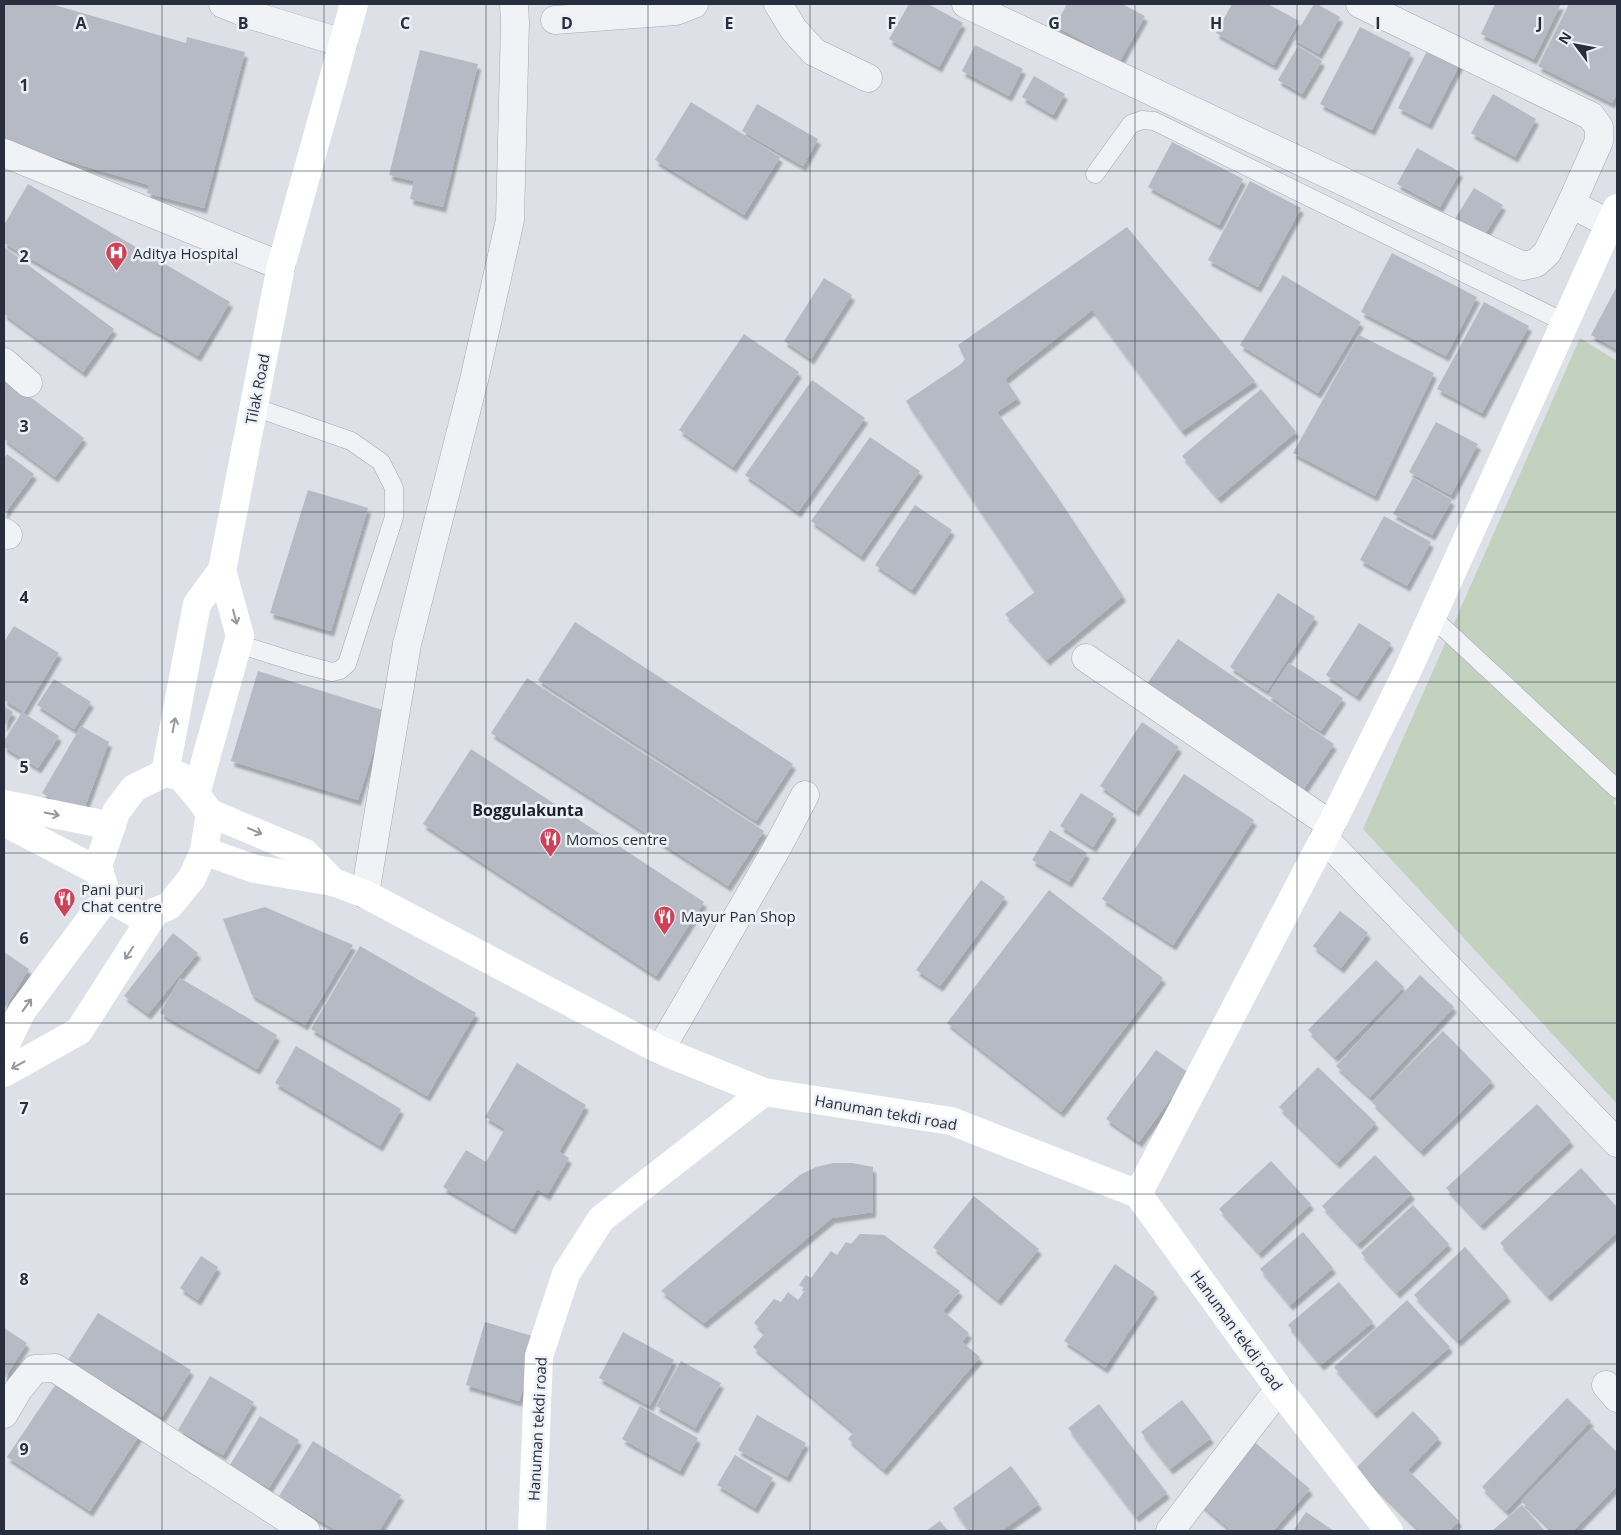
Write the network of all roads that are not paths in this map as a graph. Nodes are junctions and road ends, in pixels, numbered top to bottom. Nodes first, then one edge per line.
1 (223, 4) edge
2 (354, 4) edge
3 (514, 4) edge
4 (694, 4) edge
5 (778, 4) edge
6 (966, 4) edge
7 (1360, 4) edge
8 (555, 20) dead end
9 (342, 43) junction
10 (868, 78) dead end
11 (4, 153) edge
12 (1095, 174) dead end
13 (1571, 204) junction
14 (1614, 216) edge
15 (281, 266) junction
16 (1566, 323) junction
17 (4, 362) edge
18 (28, 383) dead end
19 (254, 407) junction
20 (222, 570) junction
21 (1432, 617) junction
22 (238, 644) junction
23 (1086, 658) dead end
24 (165, 773) junction
25 (1617, 790) edge
26 (805, 795) dead end
27 (203, 803) junction
28 (4, 804) edge
29 (4, 822) edge
30 (112, 826) junction
31 (1328, 832) junction
32 (204, 851) junction
33 (333, 882) junction
34 (103, 884) junction
35 (365, 894) junction
36 (155, 912) junction
37 (4, 1048) edge
38 (660, 1050) junction
39 (4, 1073) edge
40 (764, 1092) junction
41 (1617, 1144) edge
42 (1138, 1194) junction
43 (1279, 1389) junction
44 (4, 1414) edge
45 (306, 1531) edge
46 (532, 1531) edge
47 (1170, 1531) edge
48 (1389, 1531) edge

1 - 9 street
2 - 9 street, Tilak Road
3 - 35 street
4 - 8 street
5 - 10 street
6 - 13 street
7 - 13 street
9 - 15 street, Tilak Road
11 - 15 street
12 - 16 lane
13 - 14 street
14 - 16 street
15 - 19 street, Tilak Road
16 - 21 street
17 - 18 street
19 - 20 street, Tilak Road
19 - 22 lane
20 -> 22 street
24 -> 20 street, Tilak Road
21 - 25 lane
21 - 31 street
22 - 27 street
23 - 31 street
24 - 27 street
24 - 30 street
26 - 38 street
27 - 32 street
27 -> 33 street
28 -> 30 street
29 - 34 street
30 - 34 street
31 - 41 street
31 - 42 street
32 - 33 street
32 - 36 street
33 - 35 street
34 - 36 street
37 -> 34 street
35 - 38 street
36 -> 39 street
38 - 40 street
40 - 42 street, Hanuman tekdi road
40 - 46 street, Hanuman tekdi road
42 - 43 street, Hanuman tekdi road
43 - 47 street
43 - 48 street, Hanuman tekdi road
44 - 45 street

